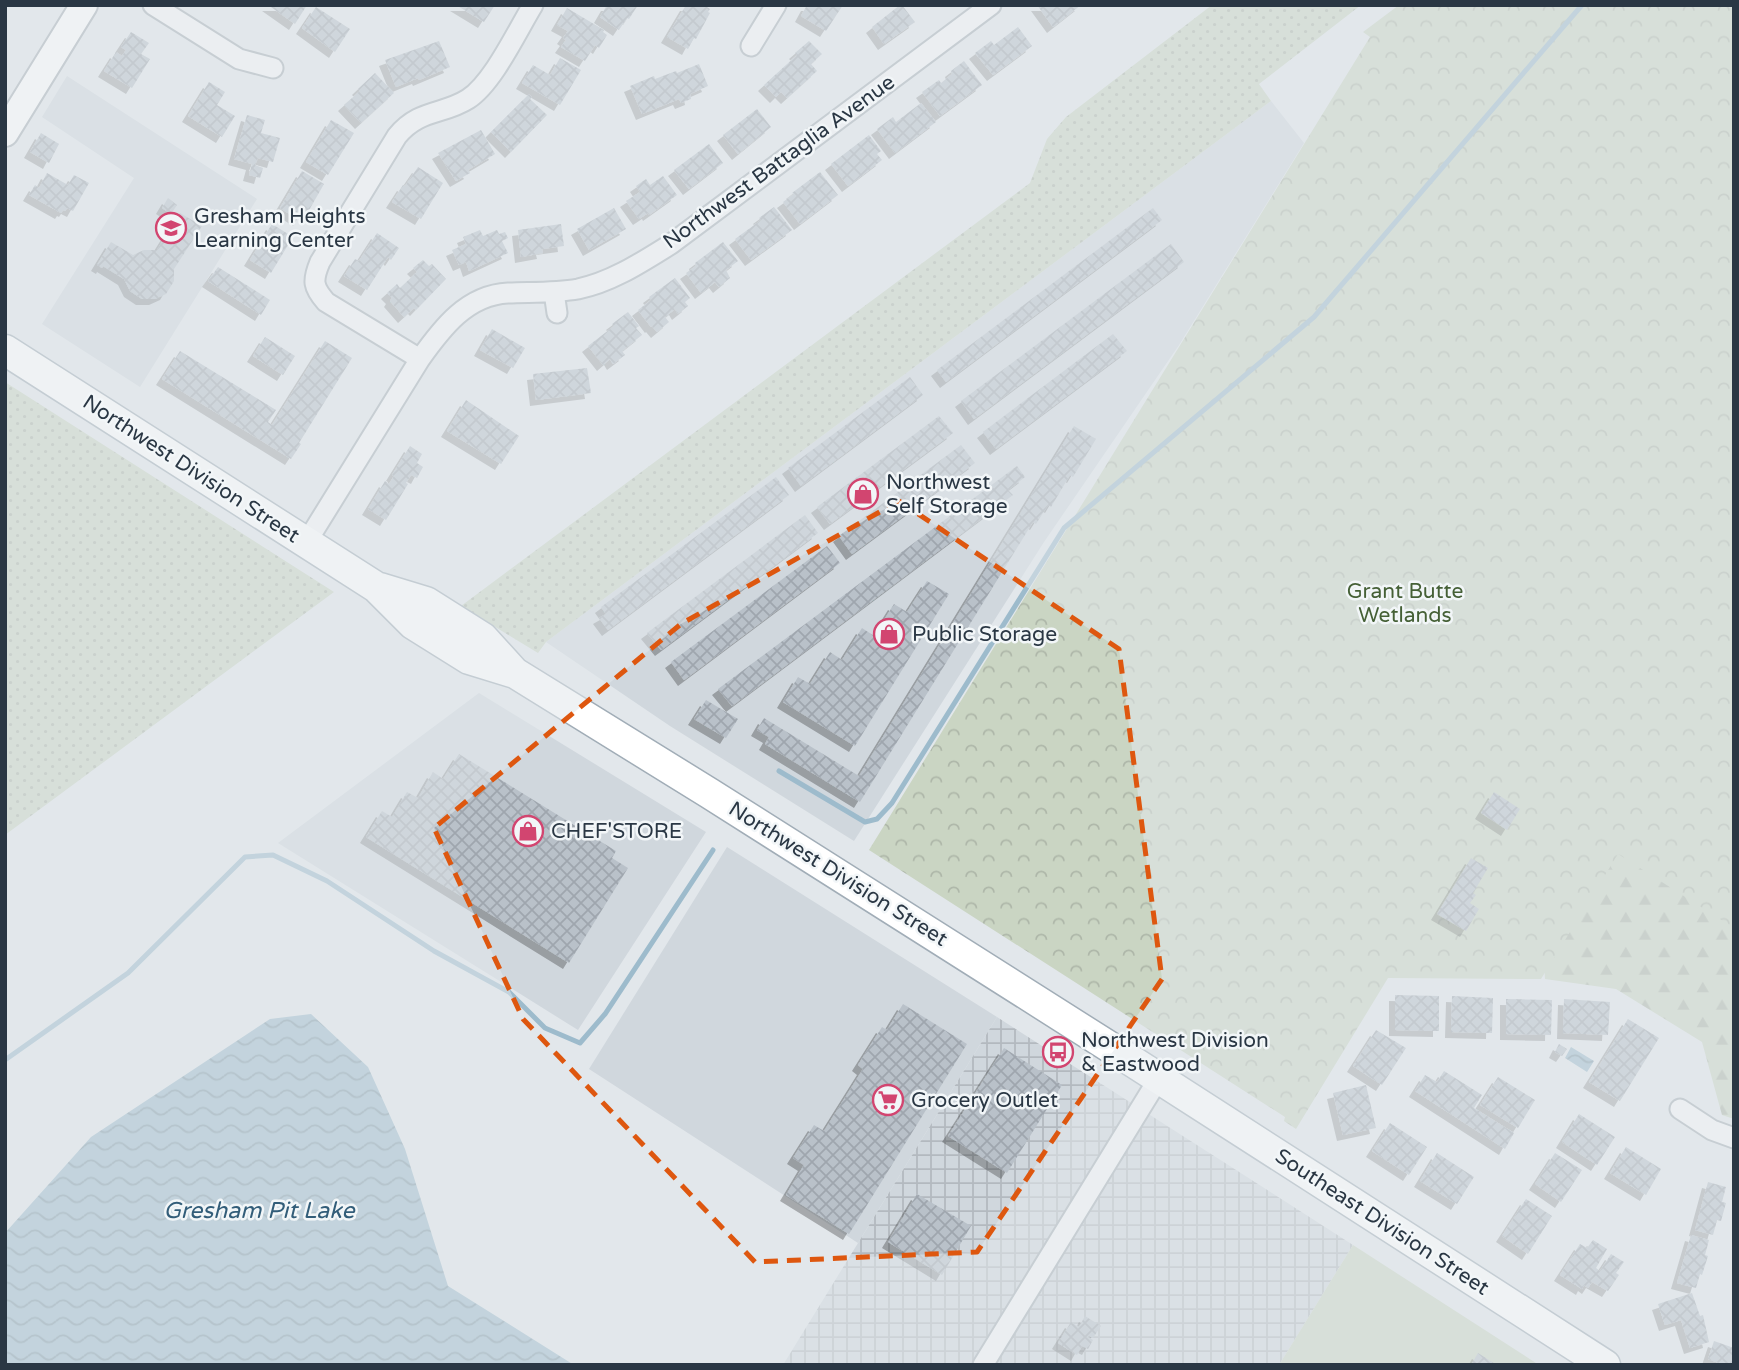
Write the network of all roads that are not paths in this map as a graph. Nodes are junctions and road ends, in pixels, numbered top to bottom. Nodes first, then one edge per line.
1 (84, 5) edge
2 (153, 5) edge
3 (533, 5) edge
4 (776, 5) edge
5 (991, 5) edge
6 (751, 46) dead end
7 (273, 68) dead end
8 (5, 133) edge
9 (554, 292) junction
10 (557, 313) dead end
11 (5, 350) edge
12 (420, 359) junction
13 (306, 543) junction
14 (1159, 1078) junction
15 (1680, 1109) dead end
16 (1734, 1138) edge
17 (983, 1365) edge
18 (1605, 1365) edge

1 - 8 main road
2 - 7 street
3 - 12 street
4 - 6 street
5 - 9 street, Northwest Battaglia Avenue
9 - 10 street
9 - 12 street, Northwest Battaglia Avenue
11 - 13 main road, Northwest Division Street
12 - 13 street, Northwest Battaglia Avenue
13 - 14 main road, Northwest Division Street
14 - 17 street
14 - 18 main road, Southeast Division Street
15 - 16 street

